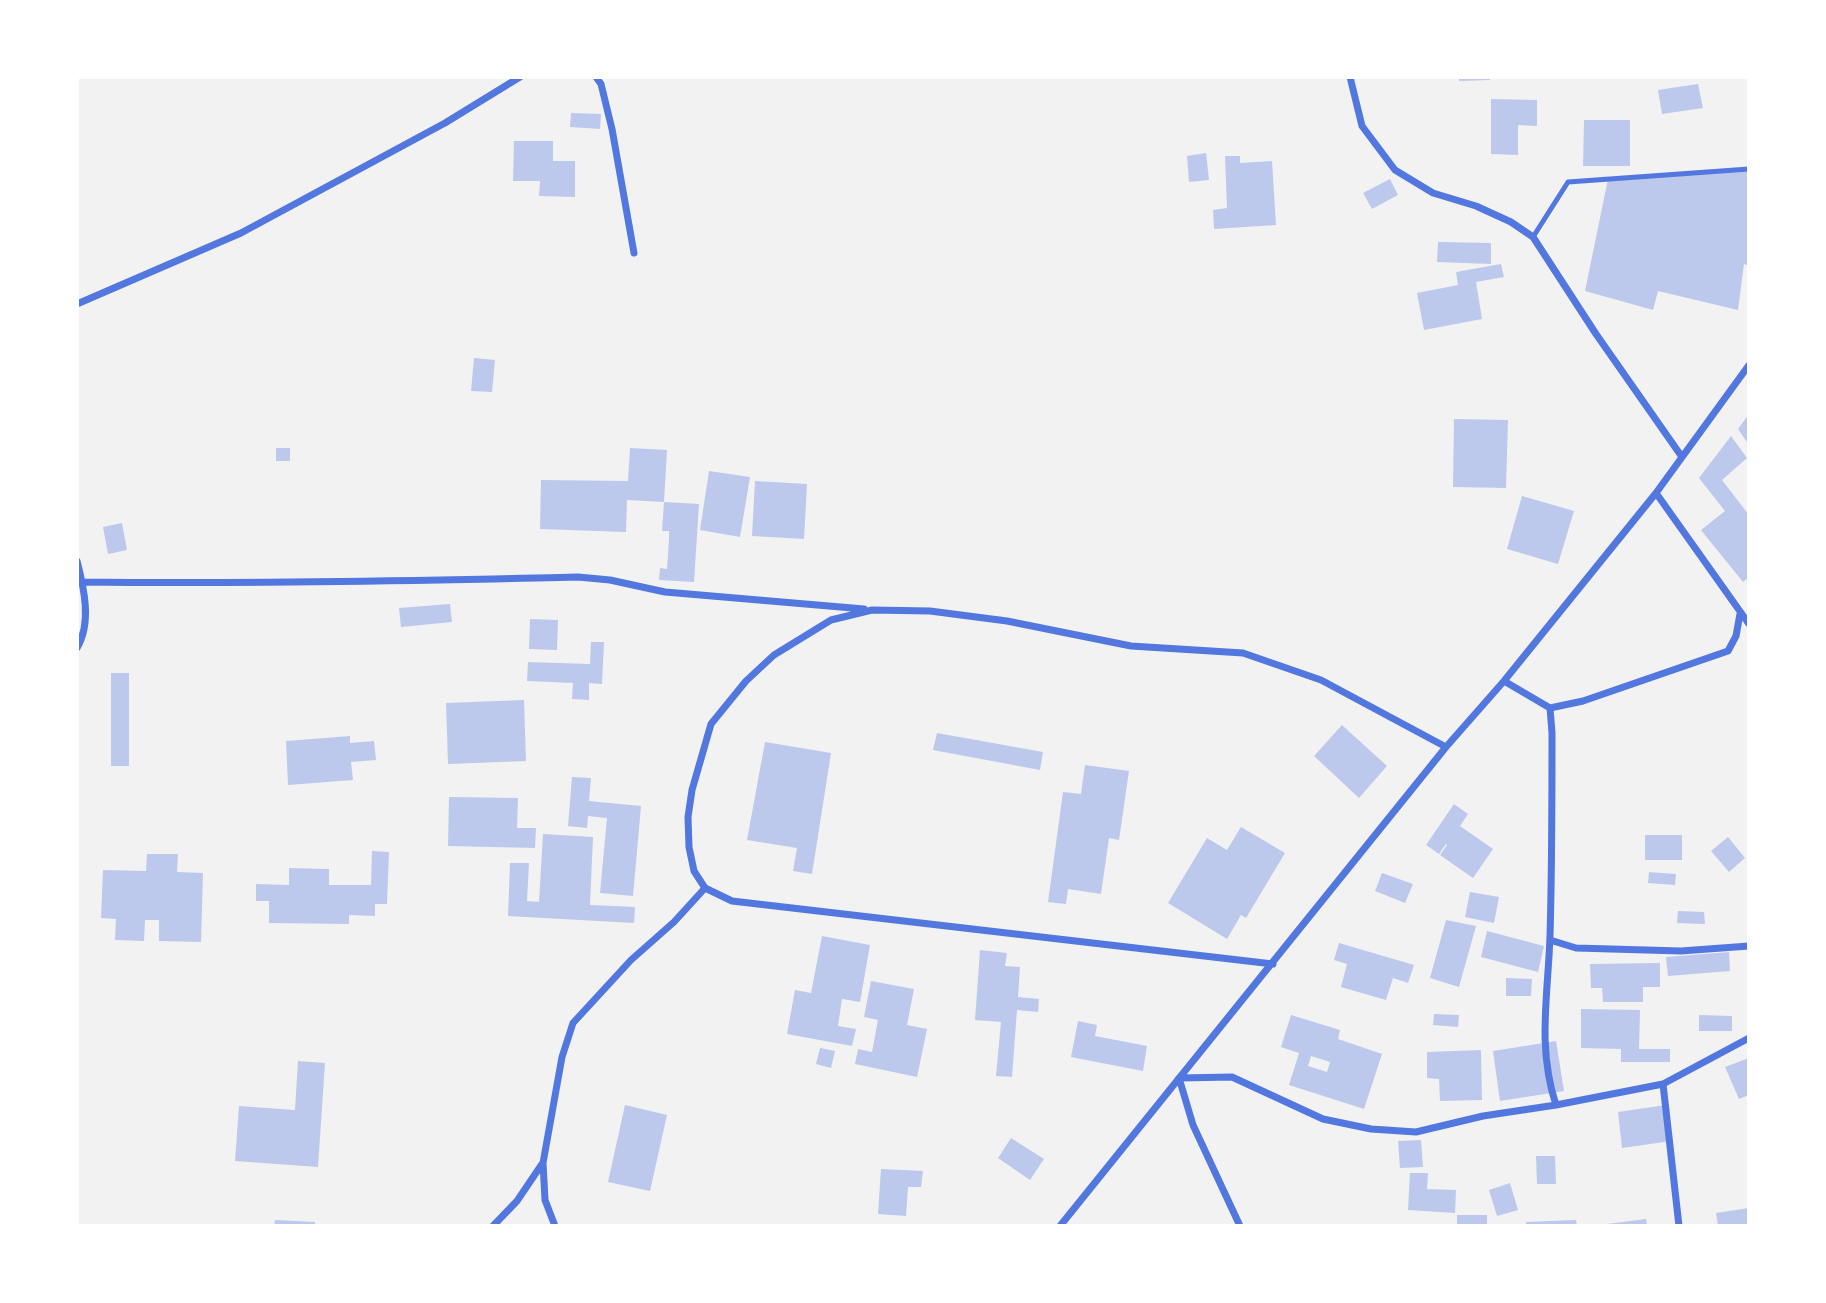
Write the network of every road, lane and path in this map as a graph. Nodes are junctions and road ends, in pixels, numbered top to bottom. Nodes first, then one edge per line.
1 (520, 77) edge
2 (596, 77) edge
3 (1350, 77) edge
4 (1749, 169) edge
5 (1533, 237) junction
6 (634, 253) dead end
7 (77, 304) edge
8 (1749, 365) edge
9 (1682, 457) junction
10 (1656, 493) junction
11 (77, 561) edge
12 (82, 582) junction
13 (872, 610) junction
14 (1740, 614) junction
15 (1749, 624) edge
16 (77, 648) edge
17 (1504, 681) junction
18 (1550, 708) junction
19 (1446, 747) junction
20 (705, 888) junction
21 (1550, 940) junction
22 (1749, 946) edge
23 (1273, 964) junction
24 (1749, 1038) edge
25 (1179, 1078) junction
26 (1663, 1084) junction
27 (1556, 1105) junction
28 (543, 1163) junction
29 (493, 1226) edge
30 (555, 1226) edge
31 (1060, 1226) edge
32 (1240, 1226) edge
33 (1679, 1226) edge

1 - 7 street
2 - 6 street
3 - 5 street
4 - 5 lane
5 - 9 street
8 - 9 street
9 - 10 street
10 - 14 street
10 - 17 street
11 - 12 street
12 - 13 street
12 - 16 street
13 - 19 street
13 - 20 street
14 - 15 street
14 - 18 street
17 - 18 street
17 - 19 street
18 - 21 street
19 - 23 street
20 - 23 street
20 - 28 street
21 - 22 street
21 - 27 street
23 - 25 street
24 - 26 street
25 - 27 street
25 - 31 street
25 - 32 street
26 - 27 street
26 - 33 street
28 - 29 street
28 - 30 street

